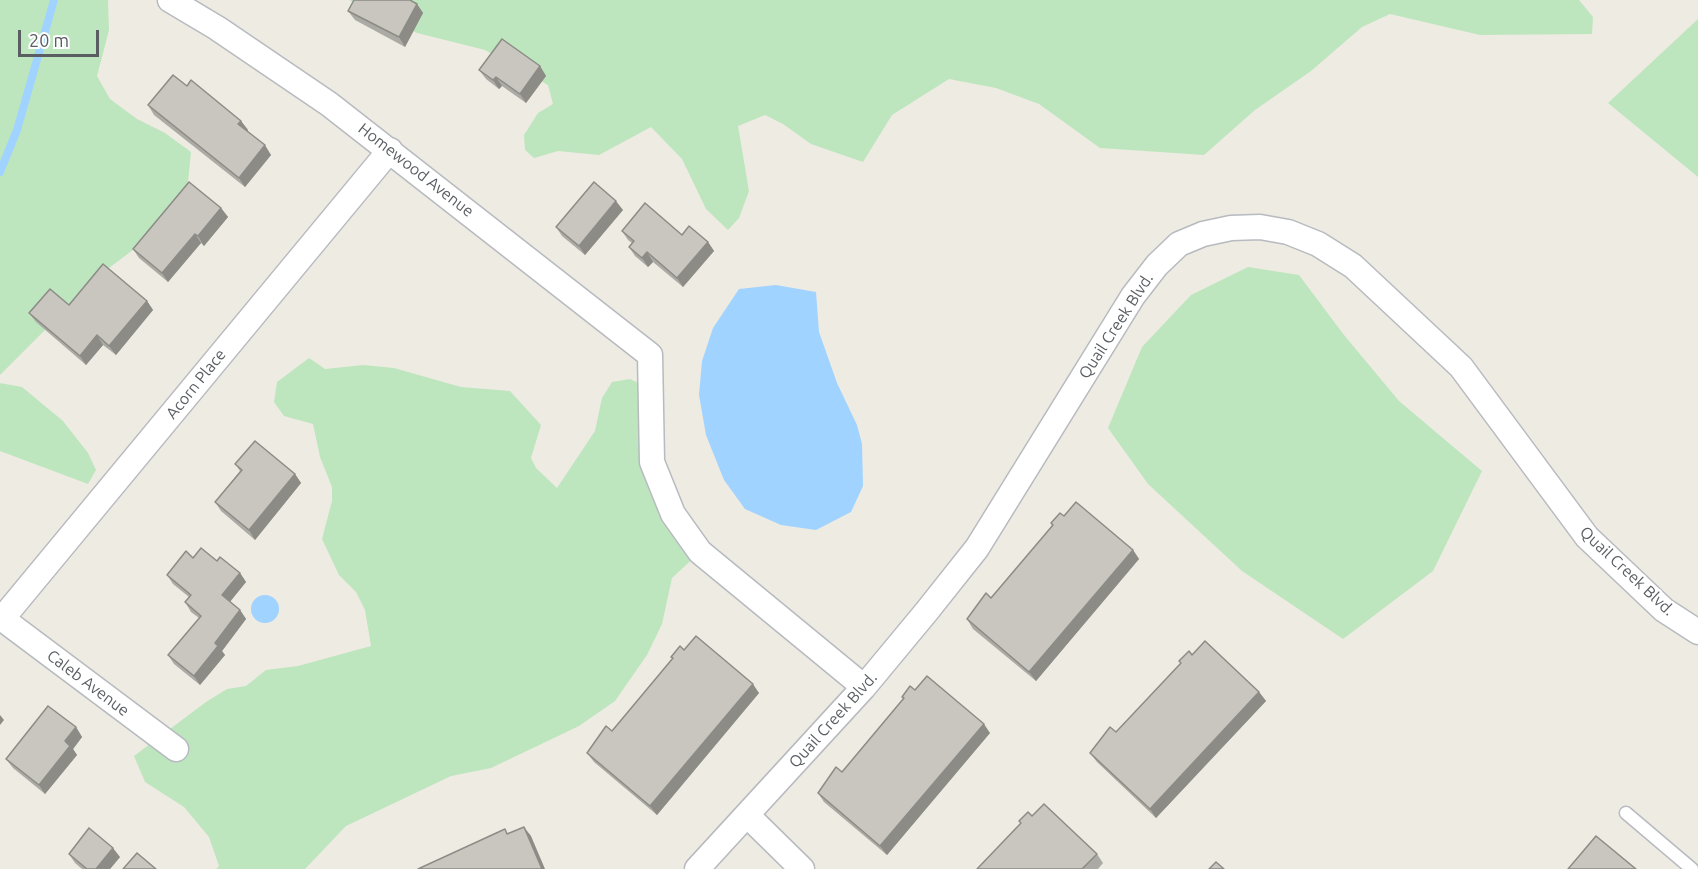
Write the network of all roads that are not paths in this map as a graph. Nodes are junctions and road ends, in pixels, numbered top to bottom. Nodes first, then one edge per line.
1 (170, 0) edge
2 (390, 150) junction
3 (1, 618) edge
4 (1698, 632) edge
5 (864, 687) junction
6 (176, 749) dead end
7 (1626, 813) dead end
8 (747, 815) junction
9 (697, 869) edge
10 (802, 869) edge
11 (1692, 869) edge

1 - 2 street, Homewood Avenue
2 - 3 street, Acorn Place
2 - 5 street, Homewood Avenue
3 - 6 street, Caleb Avenue
4 - 5 street, Quail Creek Blvd.
5 - 8 street, Quail Creek Blvd.
7 - 11 lane
8 - 9 street, Quail Creek Blvd.
8 - 10 street

